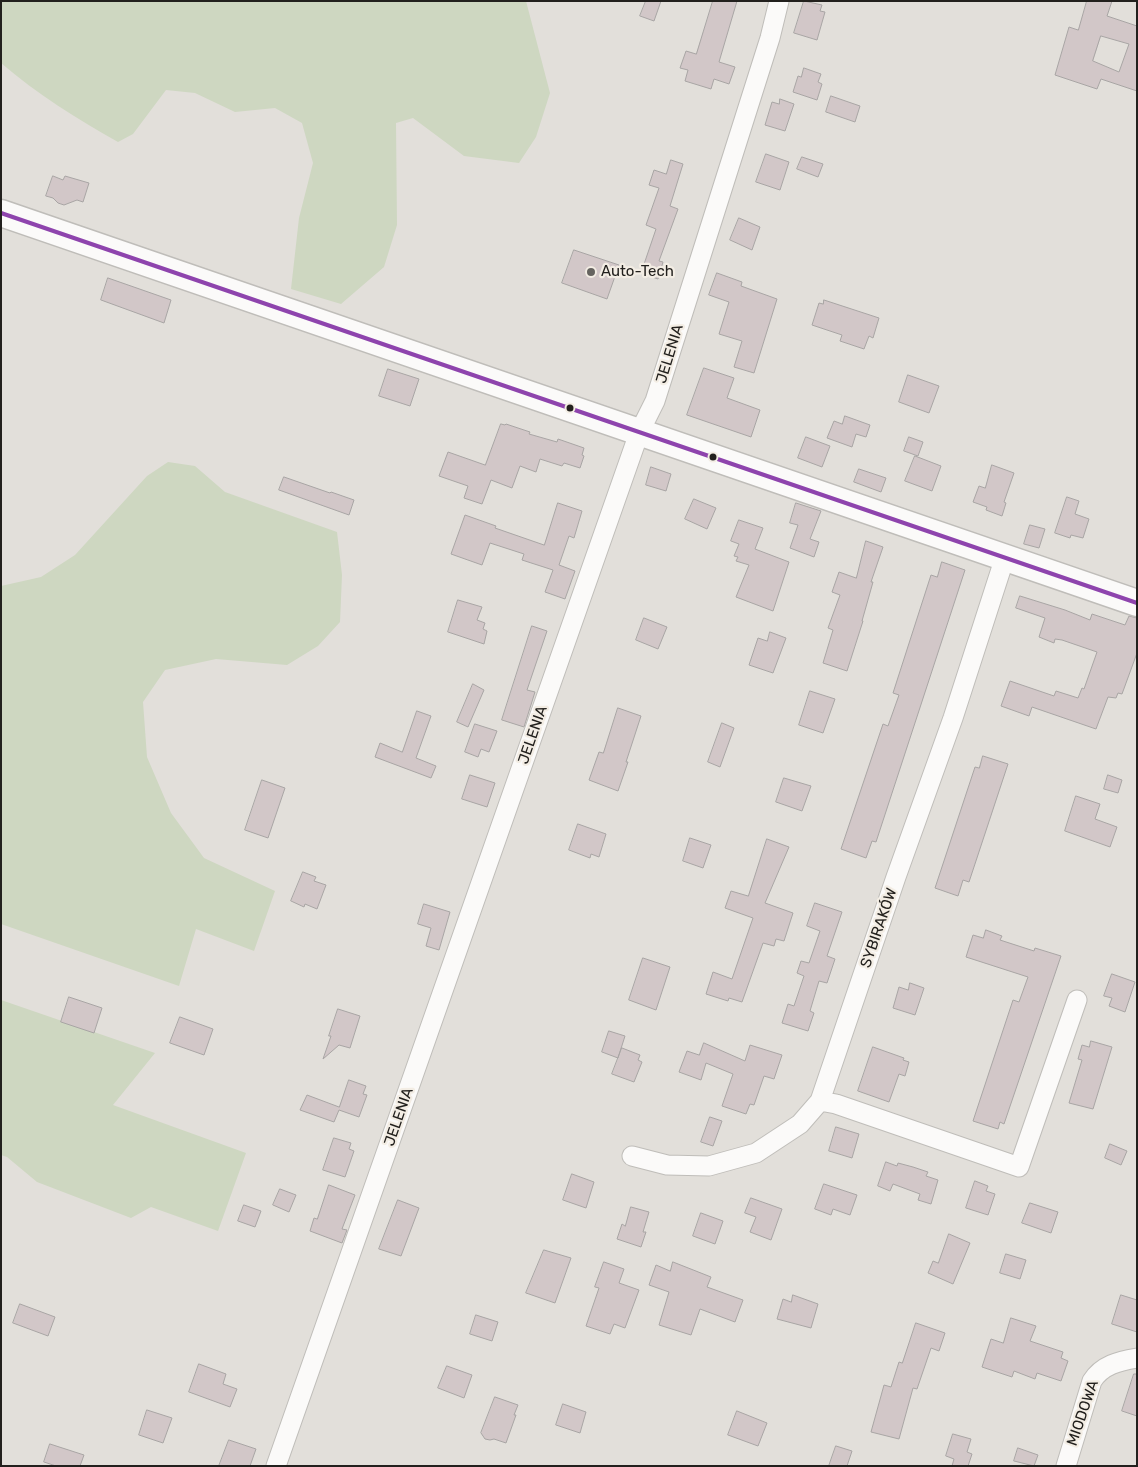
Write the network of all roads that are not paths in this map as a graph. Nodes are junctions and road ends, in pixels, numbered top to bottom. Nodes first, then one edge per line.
1 (779, 1) edge
2 (1, 213) edge
3 (639, 433) junction
4 (1005, 557) junction
5 (1137, 603) edge
6 (1077, 1000) dead end
7 (820, 1101) junction
8 (632, 1156) dead end
9 (1137, 1358) edge
10 (276, 1466) edge
11 (1066, 1466) edge

1 - 3 street, JELENIA
2 - 3 street
3 - 4 street
3 - 10 street, JELENIA
4 - 5 street
4 - 7 street, SYBIRAKÓW
6 - 7 street
7 - 8 street, SYBIRAKÓW
9 - 11 street, MIODOWA

